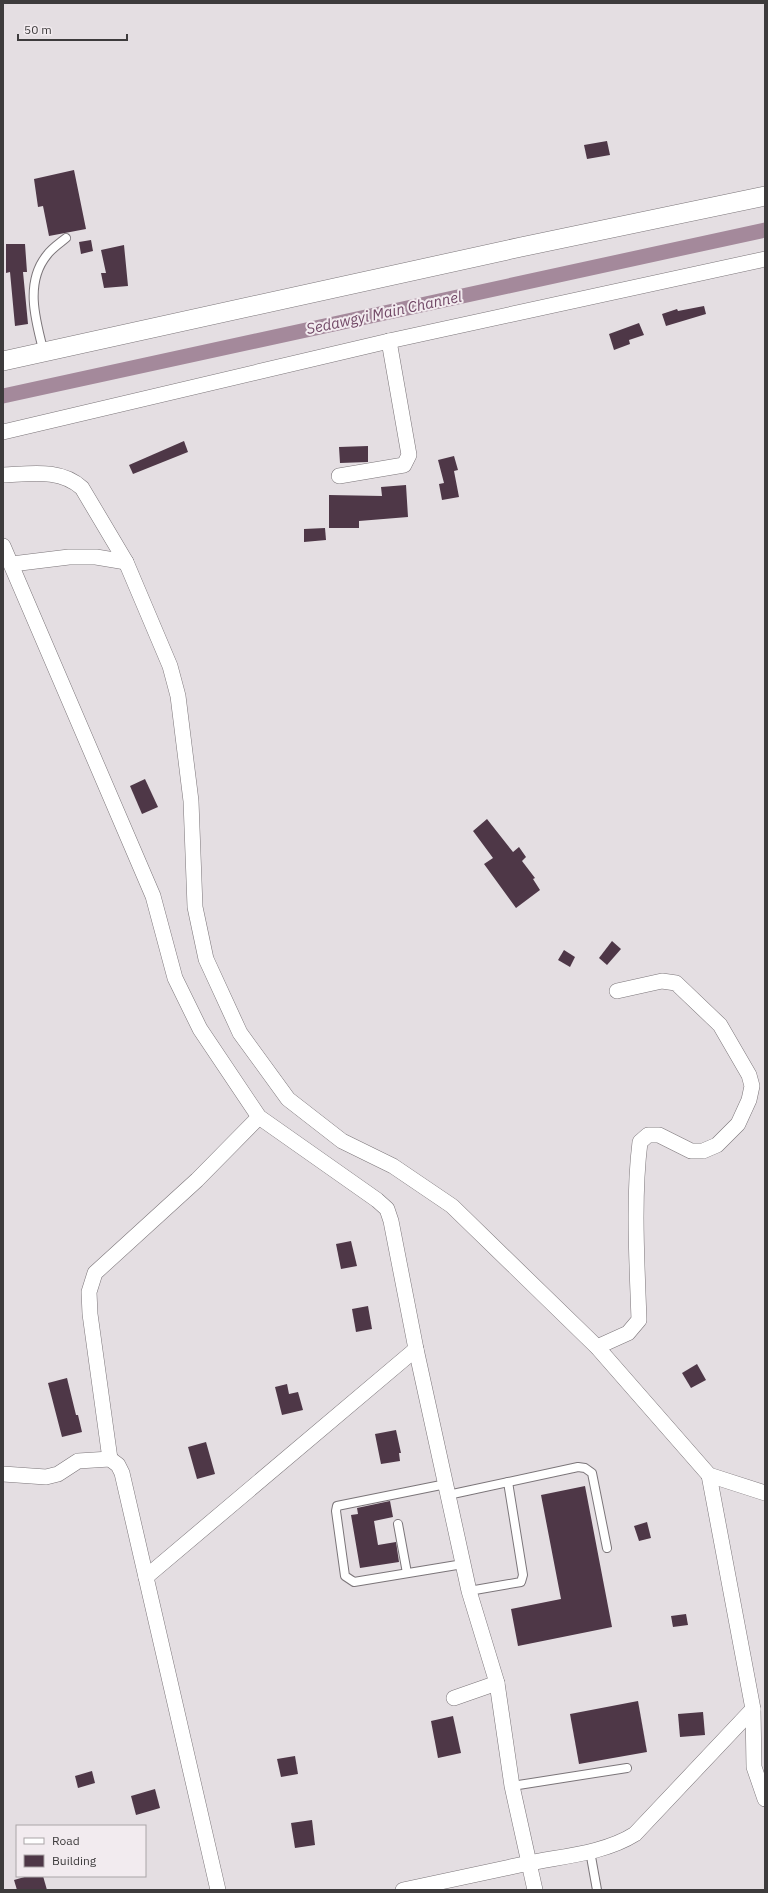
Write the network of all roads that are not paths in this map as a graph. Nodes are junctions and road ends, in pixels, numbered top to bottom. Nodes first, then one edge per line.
1 (765, 196) edge
2 (66, 238) dead end
3 (765, 259) edge
4 (389, 341) junction
5 (44, 353) junction
6 (3, 361) edge
7 (3, 432) edge
8 (3, 475) edge
9 (339, 476) dead end
10 (3, 546) edge
11 (126, 562) junction
12 (12, 564) junction
13 (617, 991) dead end
14 (259, 1117) junction
15 (597, 1347) junction
16 (416, 1349) junction
17 (110, 1459) junction
18 (3, 1474) edge
19 (709, 1475) junction
20 (508, 1482) junction
21 (447, 1490) junction
22 (765, 1493) edge
23 (398, 1524) dead end
24 (607, 1548) dead end
25 (463, 1564) junction
26 (407, 1573) junction
27 (146, 1577) junction
28 (469, 1591) junction
29 (497, 1683) junction
30 (454, 1698) dead end
31 (753, 1709) junction
32 (627, 1768) dead end
33 (512, 1786) junction
34 (765, 1799) edge
35 (590, 1851) junction
36 (529, 1863) junction
37 (218, 1890) edge
38 (403, 1890) edge
39 (535, 1890) edge
40 (597, 1890) edge

1 - 5 street
2 - 5 lane
3 - 4 street
4 - 7 street
4 - 9 street
5 - 6 street
8 - 11 street
10 - 12 street
11 - 12 street
11 - 15 street
12 - 14 street
13 - 15 street
14 - 16 street
14 - 17 street
15 - 19 street
16 - 21 street
16 - 27 street
17 - 18 street
17 - 27 street
19 - 22 street
19 - 31 street
20 - 21 lane
20 - 24 lane
20 - 28 lane
21 - 25 street
21 - 26 lane
23 - 26 lane
25 - 26 lane
25 - 28 street
27 - 37 street
28 - 29 street
29 - 30 street
29 - 33 street
31 - 34 street
31 - 35 street
32 - 33 lane
33 - 36 street
35 - 36 street
35 - 40 lane
36 - 38 street
36 - 39 street

